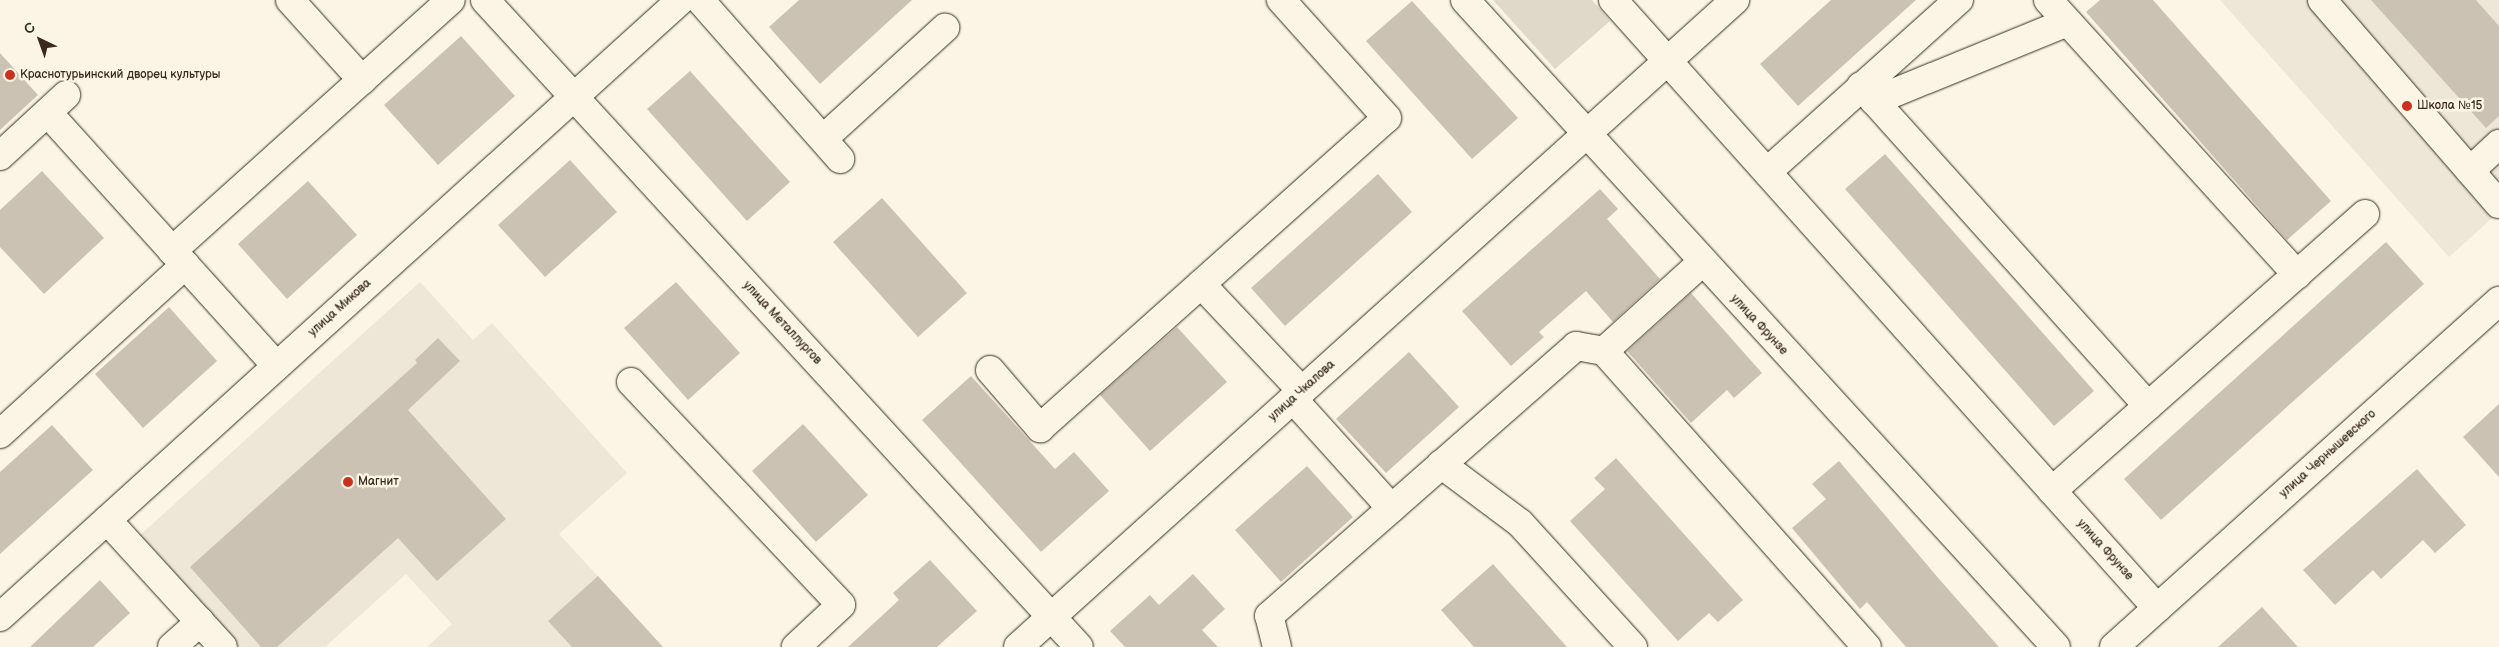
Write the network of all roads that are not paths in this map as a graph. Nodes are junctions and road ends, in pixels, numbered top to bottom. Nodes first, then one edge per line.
1 (290, 0) edge
2 (451, 0) edge
3 (486, 0) edge
4 (681, 0) edge
5 (700, 0) edge
6 (1281, 0) edge
7 (1465, 0) edge
8 (1613, 0) edge
9 (1735, 0) edge
10 (1958, 0) edge
11 (2048, 0) edge
12 (2322, 0) edge
13 (2068, 22) junction
14 (945, 28) dead end
15 (1668, 60) junction
16 (362, 80) junction
17 (1868, 94) junction
18 (573, 98) junction
19 (1586, 134) junction
20 (824, 138) junction
21 (2499, 144) edge
22 (0, 156) edge
23 (840, 159) dead end
24 (2470, 171) junction
25 (1767, 172) junction
26 (2499, 204) edge
27 (2365, 214) dead end
28 (179, 258) junction
29 (1701, 263) junction
30 (2296, 275) junction
31 (1201, 284) junction
32 (2499, 301) edge
33 (1604, 350) junction
34 (277, 366) junction
35 (990, 370) dead end
36 (631, 382) dead end
37 (1297, 395) junction
38 (2148, 406) junction
39 (0, 434) edge
40 (1441, 464) junction
41 (2052, 491) junction
42 (1392, 508) junction
43 (107, 520) junction
44 (2157, 608) junction
45 (0, 617) edge
46 (1052, 617) junction
47 (200, 622) junction
48 (2118, 646) edge
49 (172, 647) edge
50 (222, 647) edge
51 (796, 647) edge
52 (1018, 647) edge
53 (1079, 647) edge
54 (1277, 647) edge
55 (1633, 647) edge
56 (1867, 647) edge
57 (2056, 647) edge

1 - 16 street
2 - 16 street
3 - 18 street, улица Металлургов
4 - 18 street, улица Микова
5 - 20 street
6 - 31 street
7 - 19 street, улица Фрунзе
8 - 15 street, улица Фрунзе
9 - 15 street
10 - 17 street
11 - 13 street
12 - 24 street
13 - 17 street
13 - 30 street
14 - 20 street
15 - 19 street, улица Чкалова
15 - 25 street, улица Фрунзе
16 - 28 street
17 - 25 street
17 - 38 street
18 - 34 street, улица Микова
18 - 46 street, улица Металлургов
19 - 29 street, улица Фрунзе
19 - 37 street, улица Чкалова
20 - 23 street
21 - 24 street
22 - 28 street
24 - 26 street
25 - 41 street, улица Фрунзе
27 - 30 street
28 - 34 street
28 - 39 street
29 - 33 street
29 - 57 street, улица Фрунзе
30 - 38 street
31 - 35 street
31 - 37 street
32 - 44 street, улица Чернышевского
33 - 40 street
33 - 56 street
34 - 43 street, улица Микова
36 - 51 street
37 - 42 street
37 - 46 street, улица Чкалова
38 - 41 street
40 - 42 street
40 - 55 street
41 - 44 street, улица Фрунзе
42 - 54 street
43 - 45 street, улица Микова
43 - 47 street
44 - 48 street, улица Чернышевского
46 - 52 street, улица Чкалова
46 - 53 street, улица Металлургов
47 - 49 street
47 - 50 street

